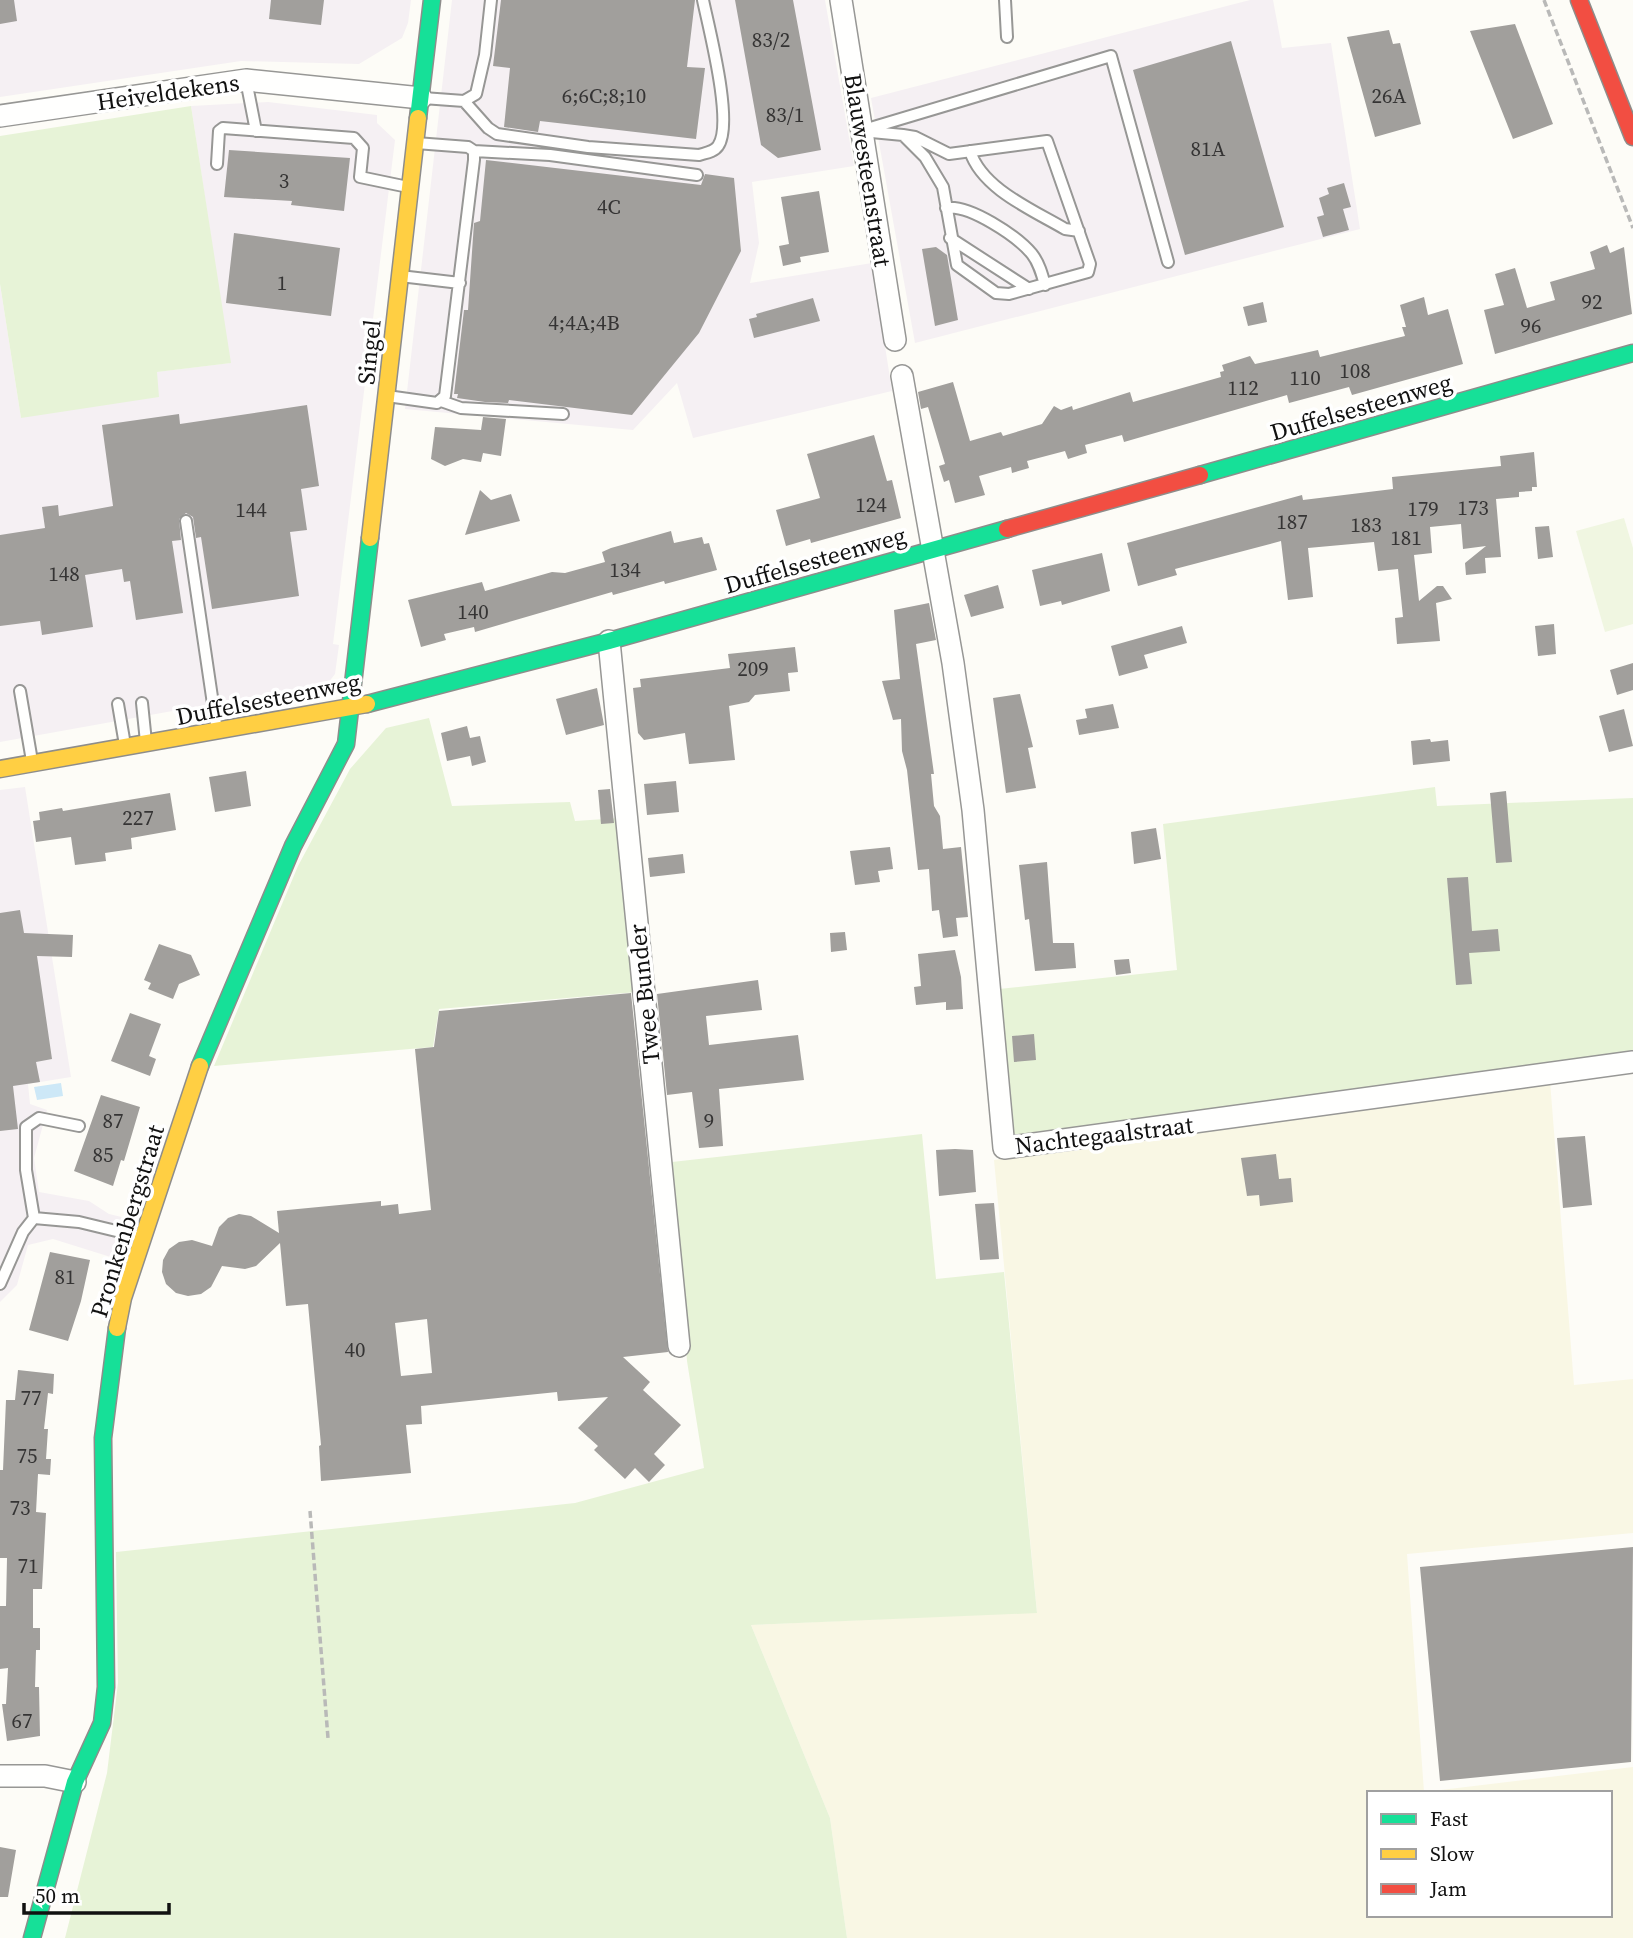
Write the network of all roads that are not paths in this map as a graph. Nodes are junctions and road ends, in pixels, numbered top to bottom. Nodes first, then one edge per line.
1 (432, 0) edge
2 (491, 0) edge
3 (703, 0) edge
4 (841, 0) edge
5 (1005, 0) edge
6 (1580, 0) edge
7 (1007, 37) dead end
8 (246, 80) junction
9 (421, 98) junction
10 (464, 101) junction
11 (0, 116) edge
12 (256, 131) junction
13 (861, 131) junction
14 (902, 135) junction
15 (1633, 137) edge
16 (416, 143) junction
17 (474, 151) junction
18 (970, 151) junction
19 (949, 154) junction
20 (217, 164) dead end
21 (934, 168) junction
22 (697, 174) dead end
23 (411, 187) junction
24 (946, 208) junction
25 (1079, 231) junction
26 (950, 238) junction
27 (1168, 262) dead end
28 (400, 276) junction
29 (460, 283) junction
30 (1045, 285) junction
31 (1029, 289) junction
32 (895, 340) dead end
33 (1633, 354) edge
34 (902, 376) dead end
35 (387, 396) junction
36 (441, 401) junction
37 (563, 414) dead end
38 (186, 521) dead end
39 (932, 550) junction
40 (609, 641) junction
41 (20, 691) dead end
42 (142, 703) dead end
43 (118, 704) dead end
44 (351, 708) junction
45 (217, 734) junction
46 (146, 745) junction
47 (125, 748) junction
48 (32, 764) junction
49 (0, 769) edge
50 (1633, 1062) edge
51 (79, 1126) dead end
52 (34, 1218) junction
53 (141, 1237) junction
54 (0, 1284) edge
55 (679, 1346) dead end
56 (0, 1776) edge
57 (75, 1782) junction
58 (32, 1938) edge

1 - 9 street, Singel
2 - 10 lane
3 - 10 lane
4 - 13 street, Blauwesteenstraat
5 - 7 lane
6 - 15 street
8 - 9 street, Heiveldekens
8 - 11 street, Heiveldekens
8 - 12 lane
9 - 10 lane
9 - 16 street, Singel
12 - 20 lane
12 - 23 lane
13 - 14 lane
13 - 27 lane
13 - 32 street, Blauwesteenstraat
14 - 19 lane
14 - 21 lane
16 - 17 lane
16 - 23 street, Singel
17 - 22 lane
17 - 29 lane
18 - 19 lane
18 - 25 lane
18 - 25 lane
19 - 21 lane
21 - 24 lane
23 - 28 street, Singel
24 - 26 lane
24 - 30 lane
25 - 30 lane
26 - 31 lane
26 - 31 lane
28 - 29 lane
28 - 35 street, Singel
29 - 36 lane
30 - 31 lane
33 - 39 street, Duffelsesteenweg
34 - 39 street
35 - 36 lane
35 - 44 street, Singel
36 - 37 lane
38 - 45 lane
39 - 40 street, Duffelsesteenweg
39 - 50 street, Nachtegaalstraat
40 - 44 street, Duffelsesteenweg
40 - 55 street, Twee Bunder
41 - 48 lane
42 - 46 lane
43 - 47 lane
44 - 45 street, Duffelsesteenweg
44 - 53 street, Pronkenbergstraat
45 - 46 street, Duffelsesteenweg
46 - 47 street, Duffelsesteenweg
47 - 48 street, Duffelsesteenweg
48 - 49 street, Duffelsesteenweg
51 - 52 lane
52 - 53 lane
52 - 54 lane
53 - 57 street, Pronkenbergstraat
56 - 57 street
57 - 58 street, Pronkenbergstraat

